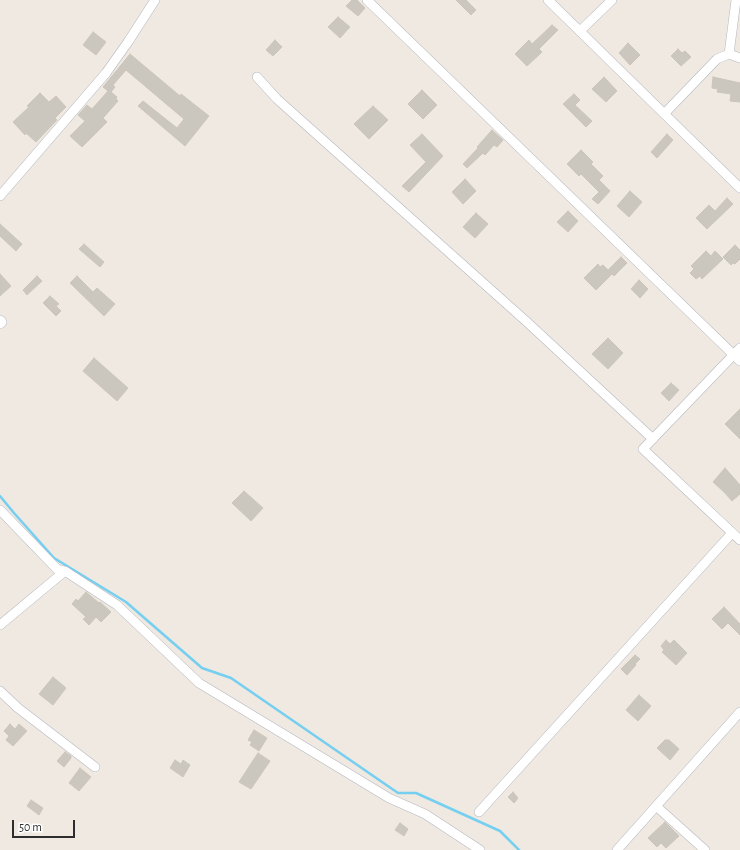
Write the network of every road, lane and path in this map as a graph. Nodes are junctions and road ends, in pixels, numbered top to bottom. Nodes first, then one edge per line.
1 (155, 0) edge
2 (367, 0) edge
3 (548, 0) edge
4 (612, 0) edge
5 (736, 0) edge
6 (580, 31) junction
7 (729, 54) junction
8 (740, 58) edge
9 (257, 77) dead end
10 (664, 114) junction
11 (738, 185) edge
12 (0, 196) edge
13 (0, 320) edge
14 (0, 324) edge
15 (738, 355) edge
16 (653, 439) junction
17 (0, 510) edge
18 (732, 533) junction
19 (740, 540) edge
20 (65, 571) junction
21 (0, 625) edge
22 (0, 691) edge
23 (739, 717) edge
24 (95, 767) dead end
25 (656, 806) junction
26 (479, 812) dead end
27 (480, 850) edge
28 (617, 850) edge
29 (705, 850) edge

1 - 12 street
2 - 15 street
3 - 6 street
4 - 6 street
5 - 7 street
6 - 10 street
7 - 8 street
7 - 10 street
9 - 16 street
10 - 11 street
13 - 14 street
15 - 16 street
16 - 18 street
17 - 20 street
18 - 19 street
18 - 26 street
20 - 21 street
20 - 27 street
22 - 24 street
23 - 25 street
25 - 28 street
25 - 29 street

